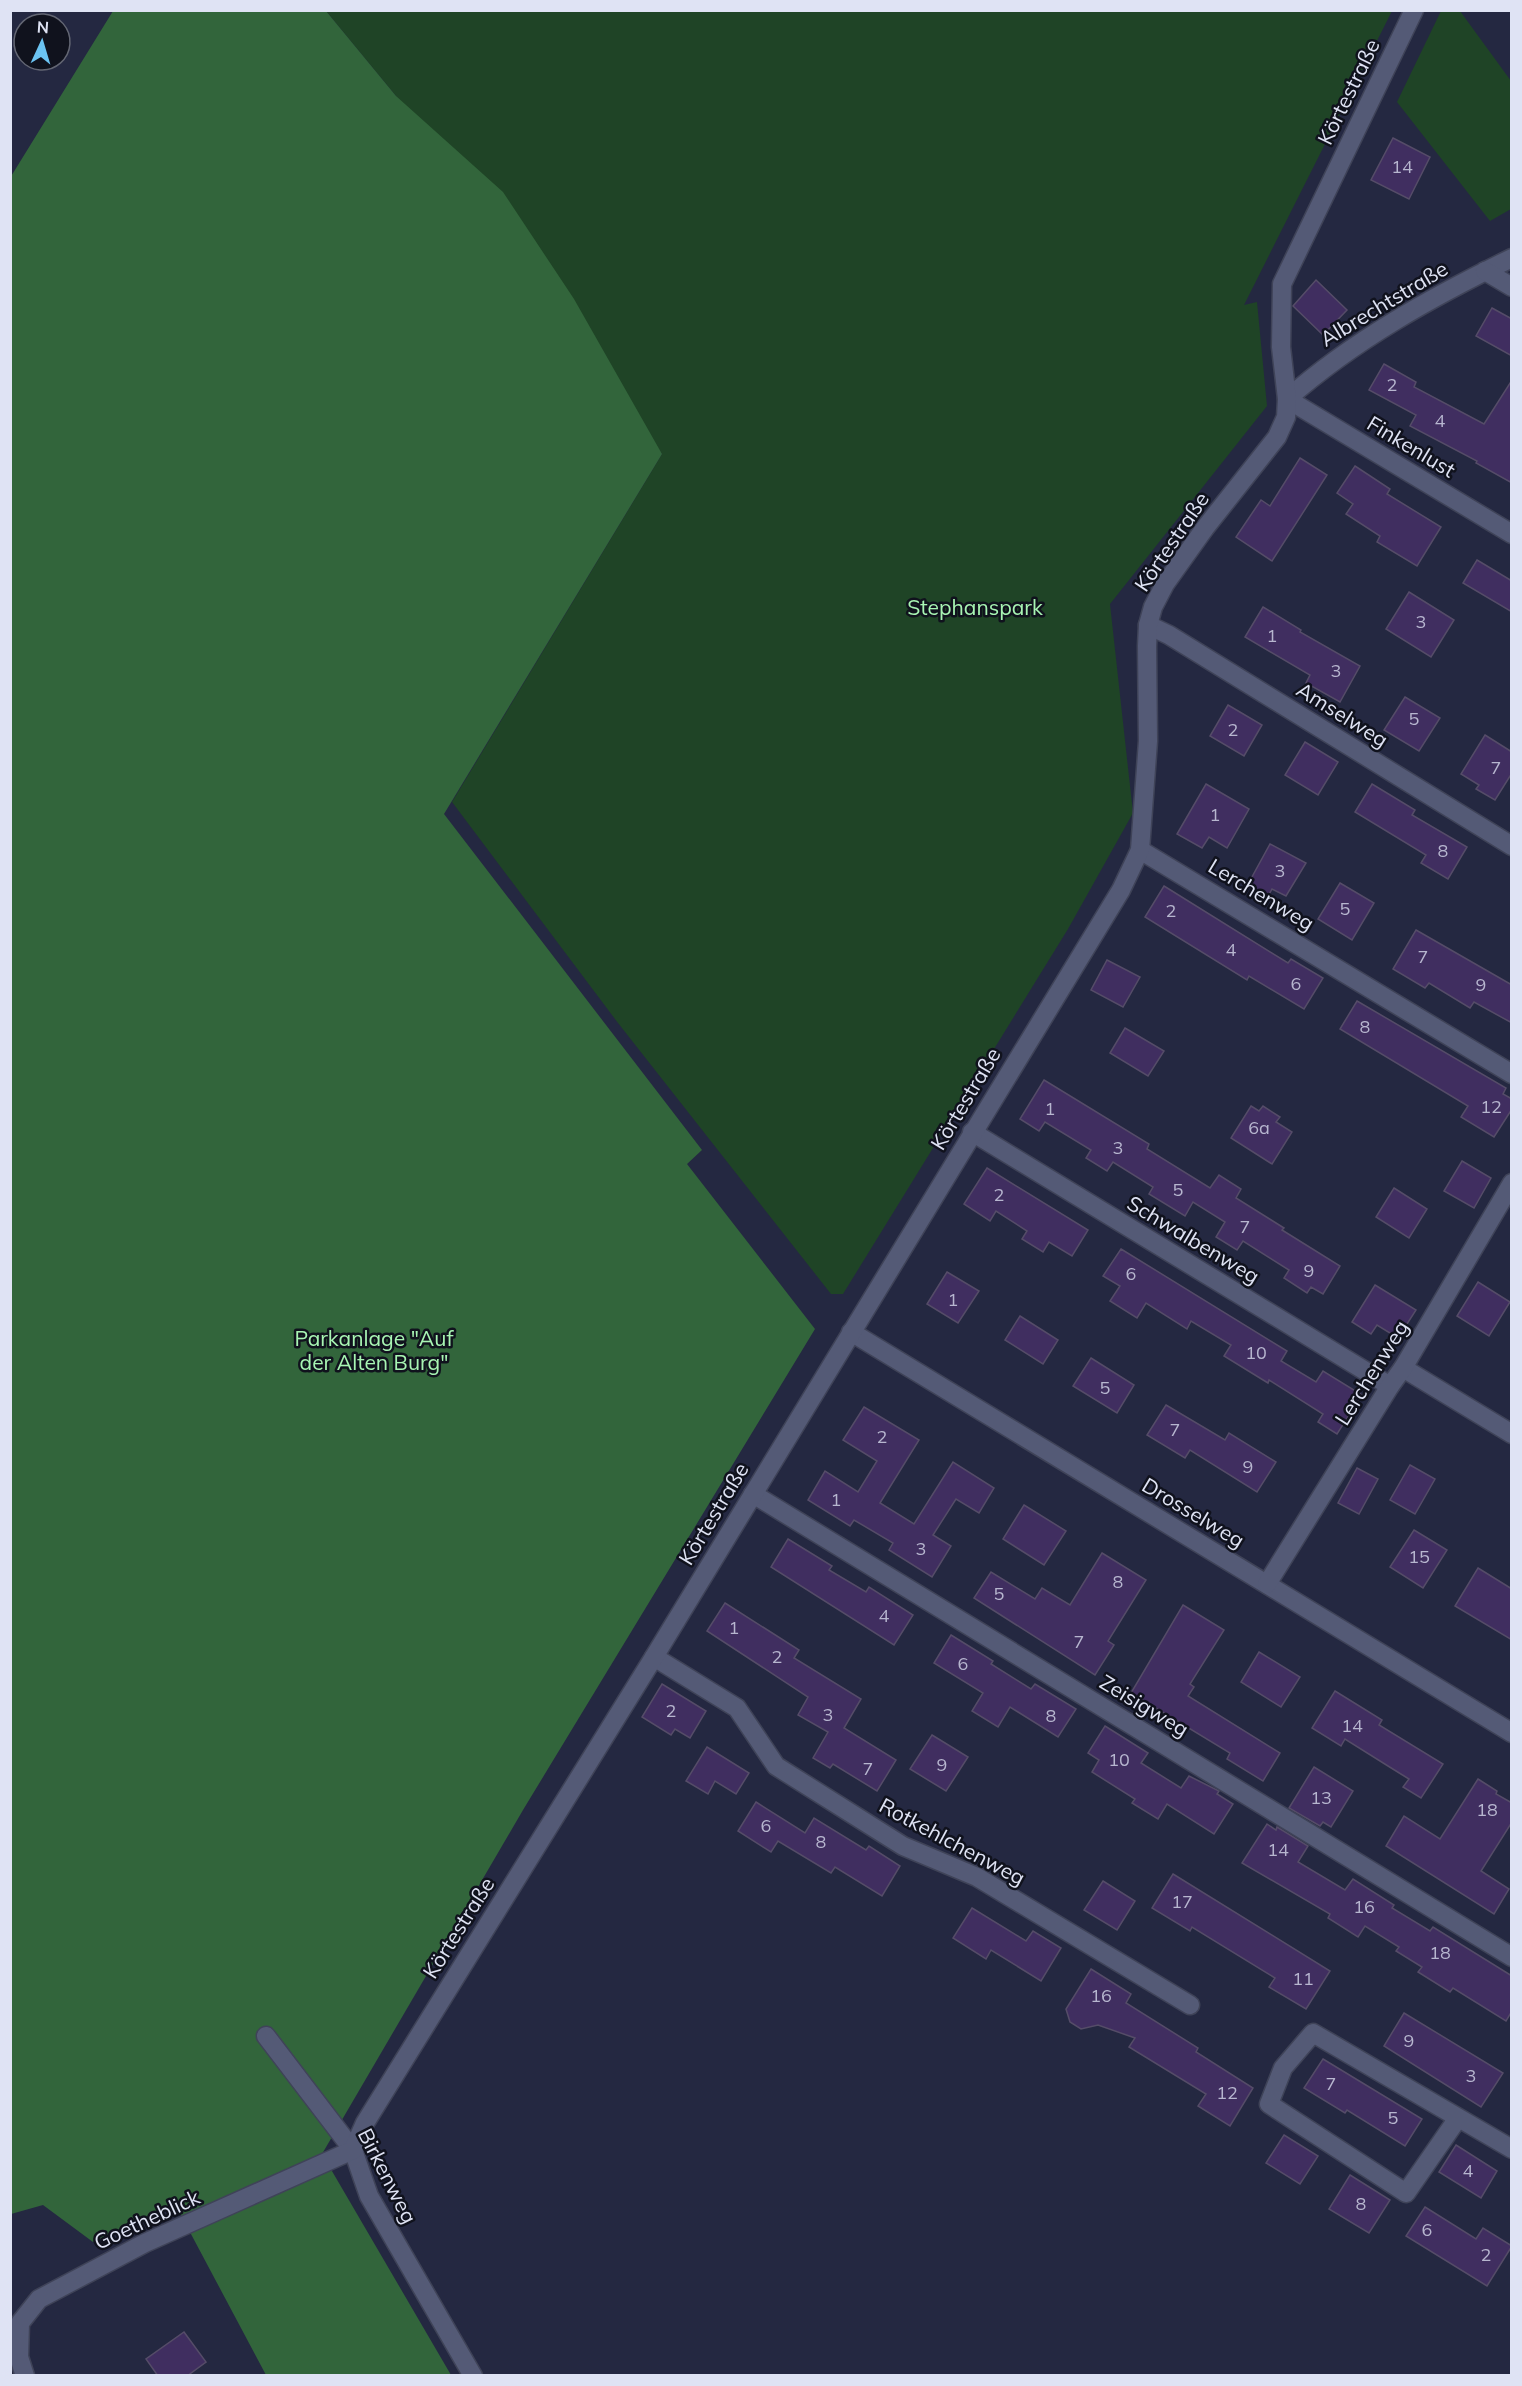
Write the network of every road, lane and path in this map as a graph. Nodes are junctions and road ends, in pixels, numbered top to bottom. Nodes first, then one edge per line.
1 (1414, 10) edge
2 (1512, 258) edge
3 (1485, 271) junction
4 (1512, 287) edge
5 (1287, 399) junction
6 (1512, 534) edge
7 (1148, 626) junction
8 (1512, 846) edge
9 (1140, 850) junction
10 (1512, 1074) edge
11 (972, 1132) junction
12 (1512, 1183) edge
13 (851, 1332) junction
14 (1403, 1368) junction
15 (1390, 1386) junction
16 (1512, 1434) edge
17 (753, 1494) junction
18 (1267, 1584) junction
19 (654, 1657) junction
20 (1512, 1733) edge
21 (1512, 1958) edge
22 (1190, 2006) dead end
23 (266, 2036) dead end
24 (1458, 2118) junction
25 (1512, 2149) edge
26 (353, 2150) junction
27 (25, 2376) edge
28 (473, 2376) edge

1 - 5 street, Körtestraße
2 - 3 street, Albrechtstraße
3 - 4 street
3 - 5 street, Albrechtstraße
5 - 6 street, Finkenlust
5 - 7 street, Körtestraße
7 - 8 street, Amselweg
7 - 9 street, Körtestraße
9 - 10 street, Lerchenweg
9 - 11 street, Körtestraße
11 - 13 street, Körtestraße
11 - 15 street, Schwalbenweg
12 - 14 street, Lerchenweg
13 - 17 street, Körtestraße
13 - 18 street, Drosselweg
14 - 15 street, Lerchenweg
14 - 16 street
15 - 18 street, Lerchenweg
17 - 19 street, Körtestraße
17 - 21 street, Zeisigweg
18 - 20 street, Drosselweg
19 - 22 street, Rotkehlchenweg
19 - 26 street, Körtestraße
23 - 26 street, Birkenweg
24 - 24 street
24 - 25 street
26 - 27 street, Goetheblick
26 - 28 street, Birkenweg

